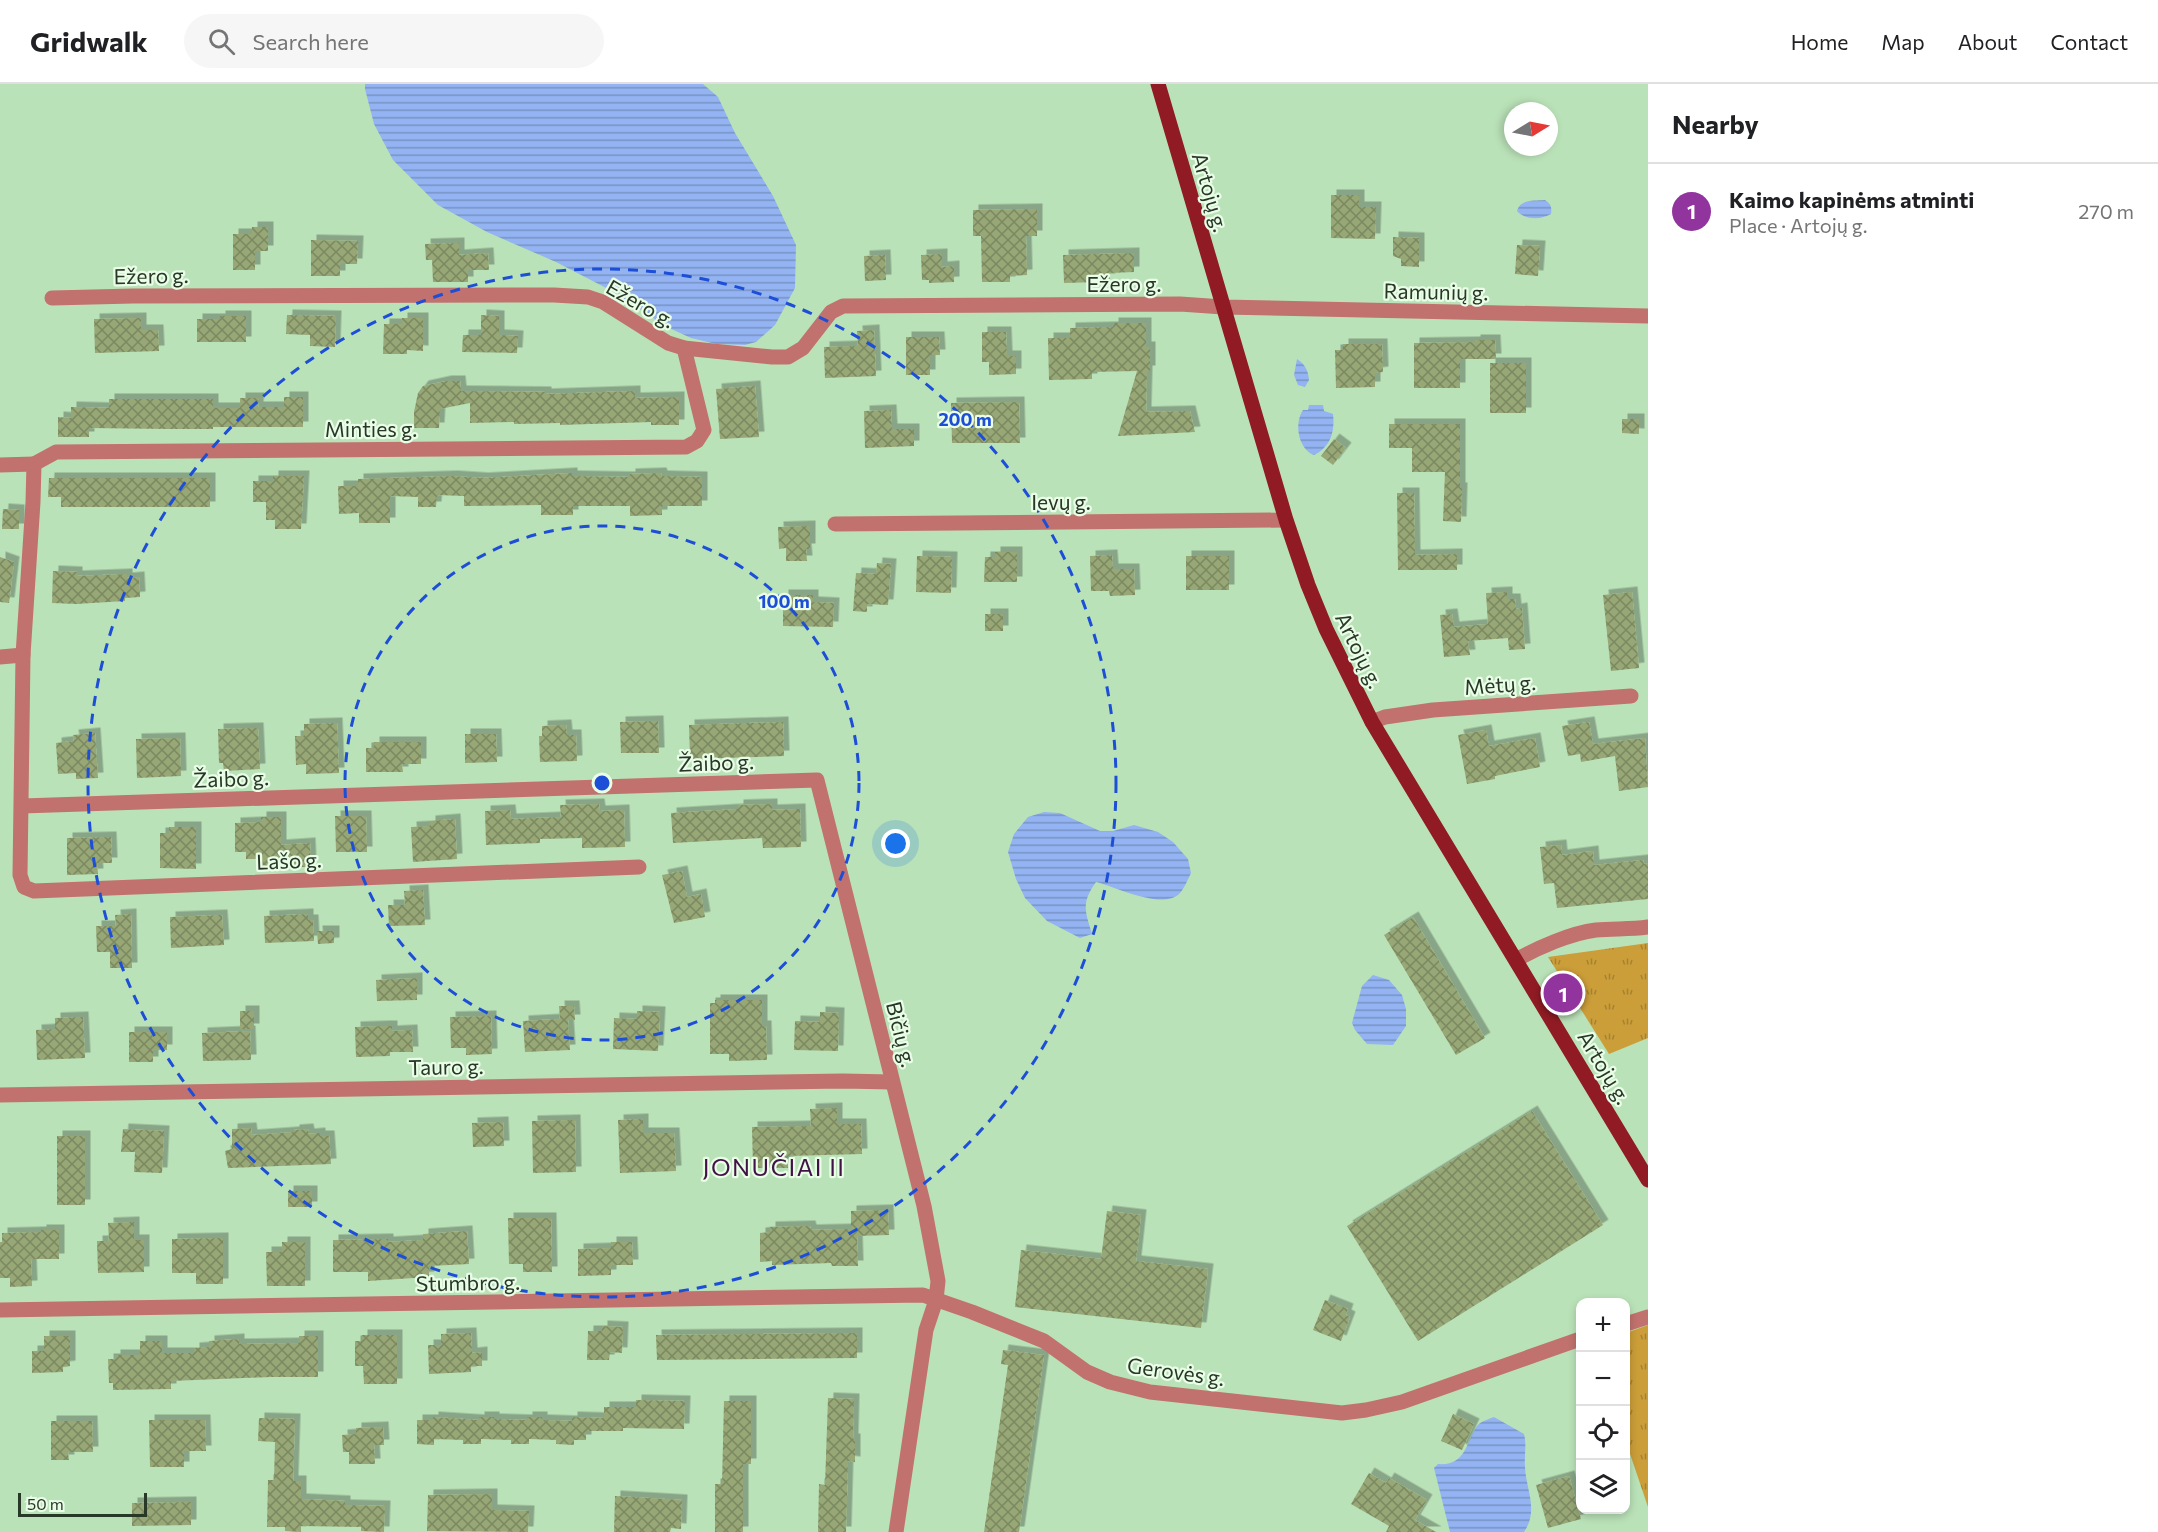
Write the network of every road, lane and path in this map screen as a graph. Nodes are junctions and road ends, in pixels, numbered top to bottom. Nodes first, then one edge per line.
1 (1158, 84) edge
2 (52, 298) dead end
3 (1223, 307) junction
4 (1648, 316) edge
5 (684, 348) junction
6 (34, 464) junction
7 (0, 465) edge
8 (1286, 520) junction
9 (835, 524) dead end
10 (23, 655) junction
11 (0, 657) edge
12 (1631, 696) dead end
13 (1372, 722) junction
14 (817, 780) joint
15 (21, 806) junction
16 (639, 867) dead end
17 (1648, 927) edge
18 (1516, 960) junction
19 (892, 1082) junction
20 (0, 1095) edge
21 (1648, 1180) edge
22 (936, 1300) junction
23 (0, 1310) edge
24 (1648, 1317) edge
25 (1630, 1323) edge
26 (1576, 1341) edge
27 (896, 1532) edge

1 - 3 main road, Artojų g.
2 - 5 street, Ežero g.
3 - 4 street, Ramunių g.
3 - 5 street, Ežero g.
3 - 8 main road, Artojų g.
5 - 6 street, Minties g.
6 - 7 street
6 - 10 street
8 - 9 street, Ievų g.
8 - 13 main road, Artojų g.
10 - 11 street
10 - 15 street
12 - 13 street, Mėtų g.
13 - 18 main road, Artojų g.
14 - 15 street, Žaibo g.
14 - 19 street, Bičių g.
15 - 16 street, Lašo g.
17 - 18 street
18 - 21 main road, Artojų g.
19 - 20 street, Tauro g.
19 - 22 street, Bičių g.
22 - 23 street, Stumbro g.
22 - 26 street, Gerovės g.
22 - 27 street
24 - 25 street

